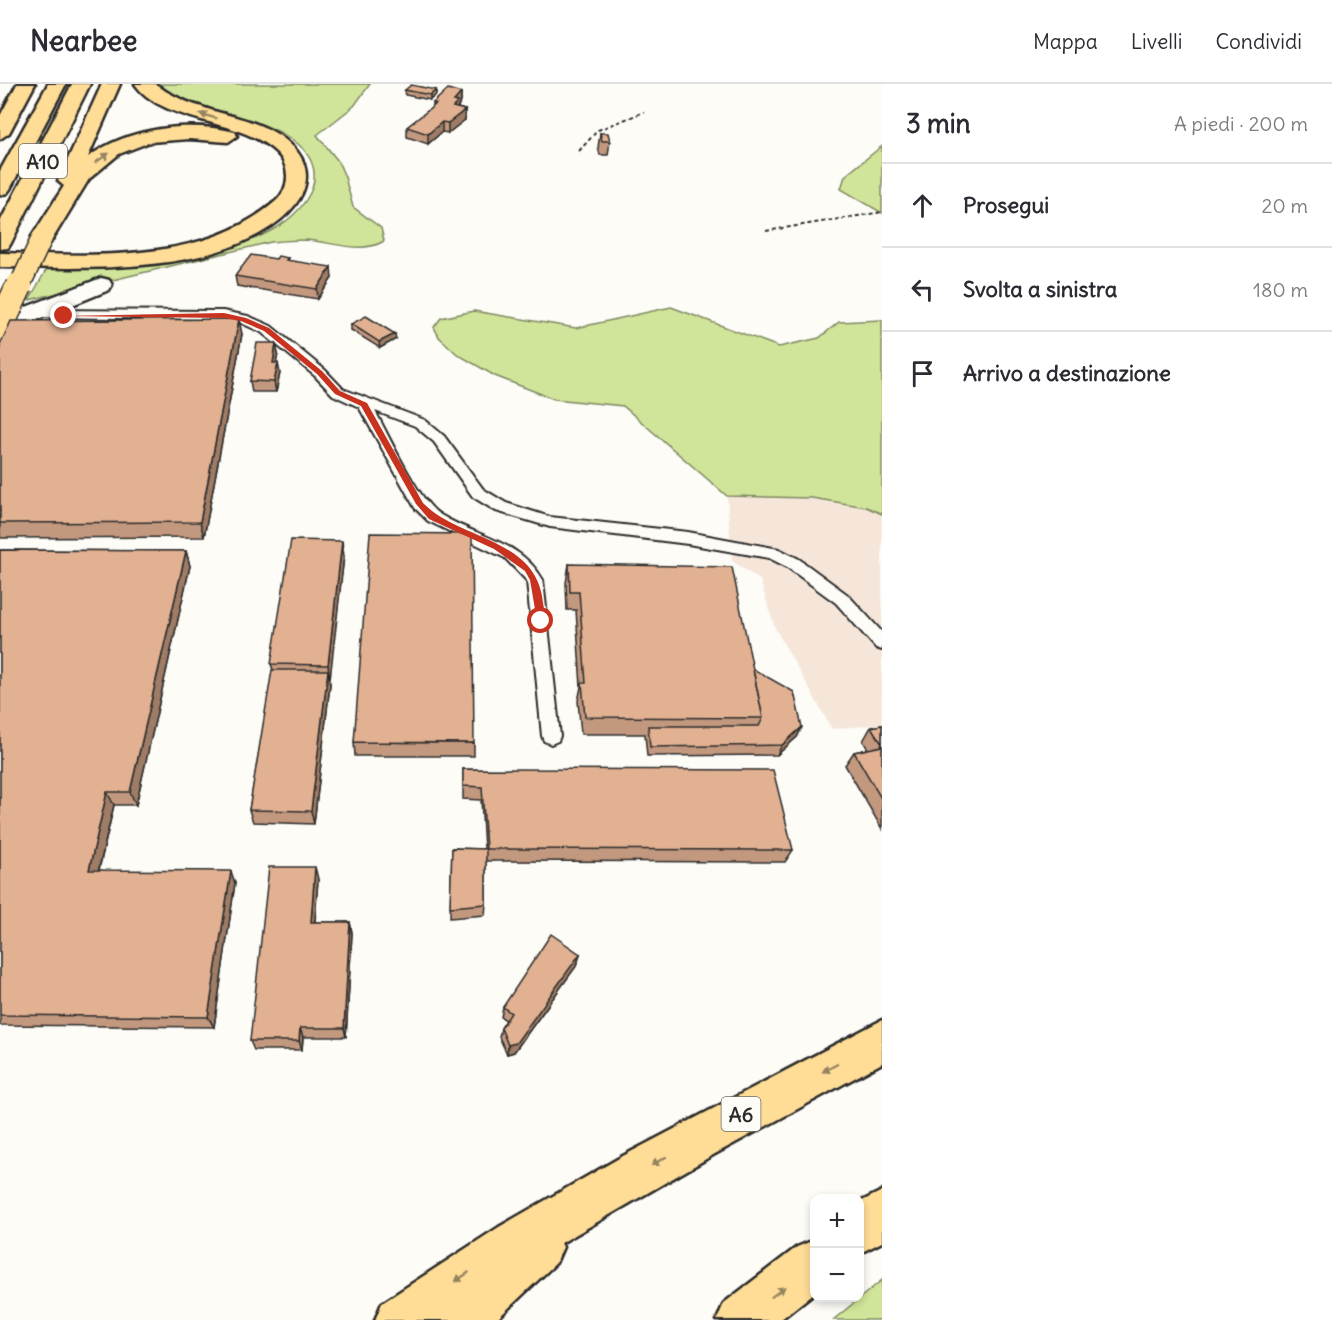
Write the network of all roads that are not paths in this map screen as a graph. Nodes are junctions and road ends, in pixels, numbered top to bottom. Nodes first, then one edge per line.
1 (26, 84) edge
2 (57, 84) edge
3 (81, 84) edge
4 (111, 84) edge
5 (144, 84) edge
6 (7, 111) edge
7 (0, 133) edge
8 (294, 163) junction
9 (0, 189) edge
10 (42, 237) junction
11 (2, 240) edge
12 (0, 260) edge
13 (102, 285) dead end
14 (30, 314) junction
15 (0, 316) edge
16 (0, 327) edge
17 (364, 404) junction
18 (882, 644) edge
19 (551, 736) dead end
20 (882, 1041) edge
21 (603, 1193) junction
22 (882, 1214) edge
23 (864, 1227) edge
24 (810, 1267) edge
25 (399, 1320) edge
26 (462, 1320) edge
27 (741, 1320) edge

1 - 6 highway, A10
2 - 9 highway, A10
3 - 11 highway, A10
4 - 10 highway, A10
8 -> 5 highway
6 - 7 highway, A10
10 -> 8 highway
8 - 12 highway
10 - 16 highway, A10, bridge
13 - 14 street
14 - 15 street
14 - 17 lane
17 - 18 lane
17 - 19 lane
20 -> 21 highway, A6
21 -> 25 highway
21 - 26 highway
22 - 23 highway
27 -> 24 highway

